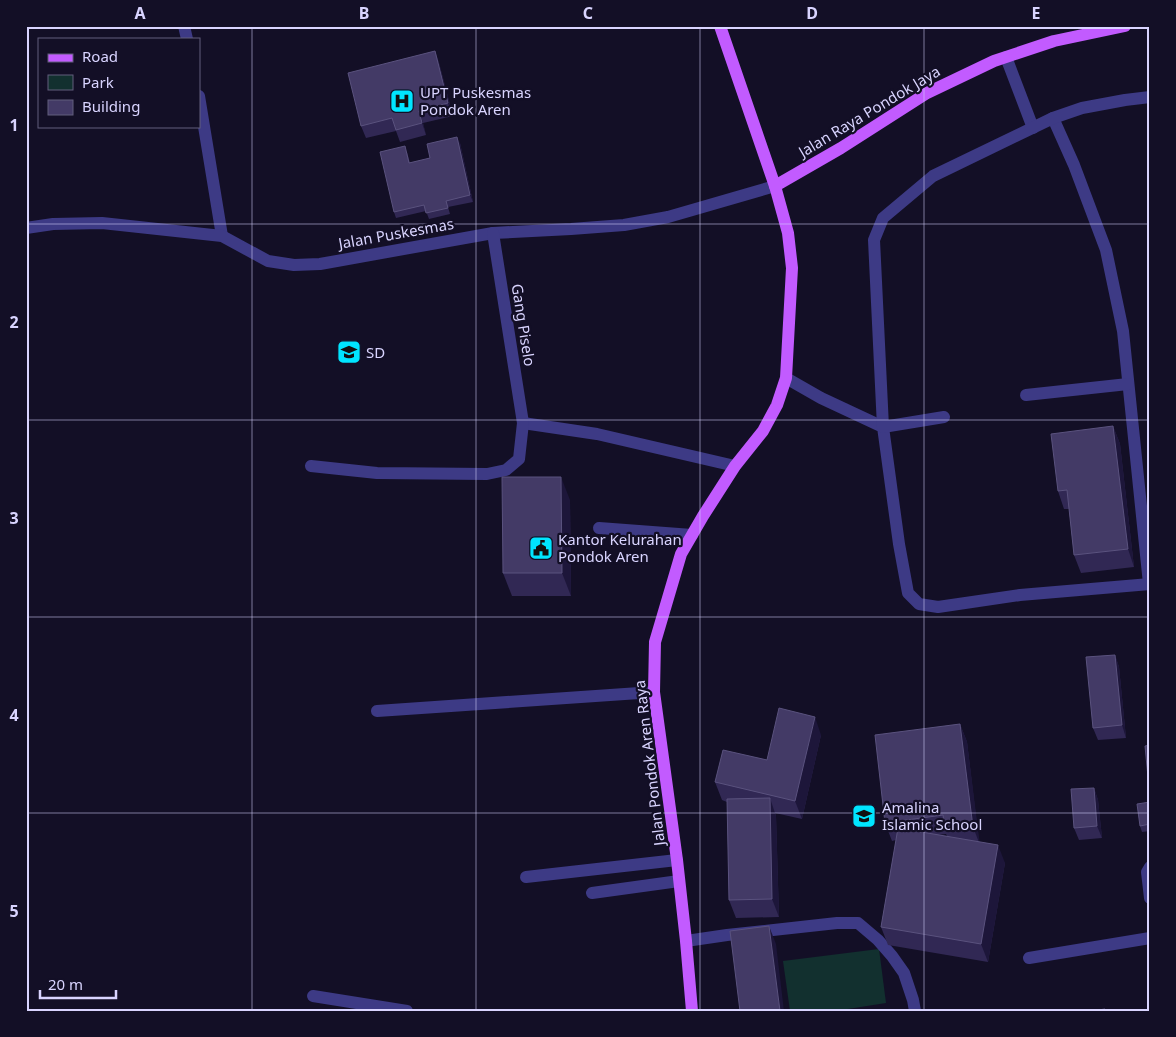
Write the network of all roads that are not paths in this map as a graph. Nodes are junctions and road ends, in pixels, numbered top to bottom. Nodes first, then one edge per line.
1 (720, 26) edge
2 (1125, 26) edge
3 (1081, 31) edge
4 (1006, 57) junction
5 (1150, 97) edge
6 (200, 102) edge
7 (1053, 118) junction
8 (1033, 128) junction
9 (775, 186) junction
10 (26, 228) edge
11 (493, 233) junction
12 (222, 236) junction
13 (786, 378) junction
14 (1128, 384) junction
15 (1026, 395) dead end
16 (944, 417) dead end
17 (523, 423) junction
18 (883, 427) junction
19 (311, 466) dead end
20 (735, 466) junction
21 (599, 528) dead end
22 (692, 535) junction
23 (1150, 584) edge
24 (654, 692) junction
25 (377, 711) dead end
26 (677, 860) junction
27 (1150, 868) edge
28 (526, 877) dead end
29 (679, 881) junction
30 (592, 893) dead end
31 (1150, 898) edge
32 (1150, 938) edge
33 (686, 941) junction
34 (1029, 958) dead end
35 (313, 996) dead end
36 (407, 1011) edge
37 (692, 1011) edge
38 (915, 1011) edge

1 - 9 main road, Jalan Pondok Aren Raya
2 - 3 main road, Jalan Raya Pondok Jaya
3 - 4 main road, Jalan Raya Pondok Jaya
4 - 8 street
4 - 9 main road, Jalan Raya Pondok Jaya
5 - 7 street
6 - 12 street
7 - 8 street
7 - 14 street
8 - 18 street
9 - 11 street, Jalan Puskesmas
9 - 13 main road, Jalan Pondok Aren Raya
10 - 12 street, Jalan Puskesmas
11 - 12 street, Jalan Puskesmas
11 - 17 street, Gang Piselo
13 - 18 street
13 - 20 main road, Jalan Pondok Aren Raya
14 - 15 street
14 - 23 street
16 - 18 street
17 - 19 street, Gang Piselo
17 - 20 street
18 - 23 street
20 - 22 main road, Jalan Pondok Aren Raya
21 - 22 street
22 - 24 main road, Jalan Pondok Aren Raya
24 - 25 street
24 - 26 main road, Jalan Pondok Aren Raya
26 - 28 street
26 - 29 main road, Jalan Pondok Aren Raya
27 - 31 street
29 - 30 street
29 - 33 main road, Jalan Pondok Aren Raya
32 - 34 street
33 - 37 main road, Jalan Pondok Aren Raya
33 - 38 street
35 - 36 street

